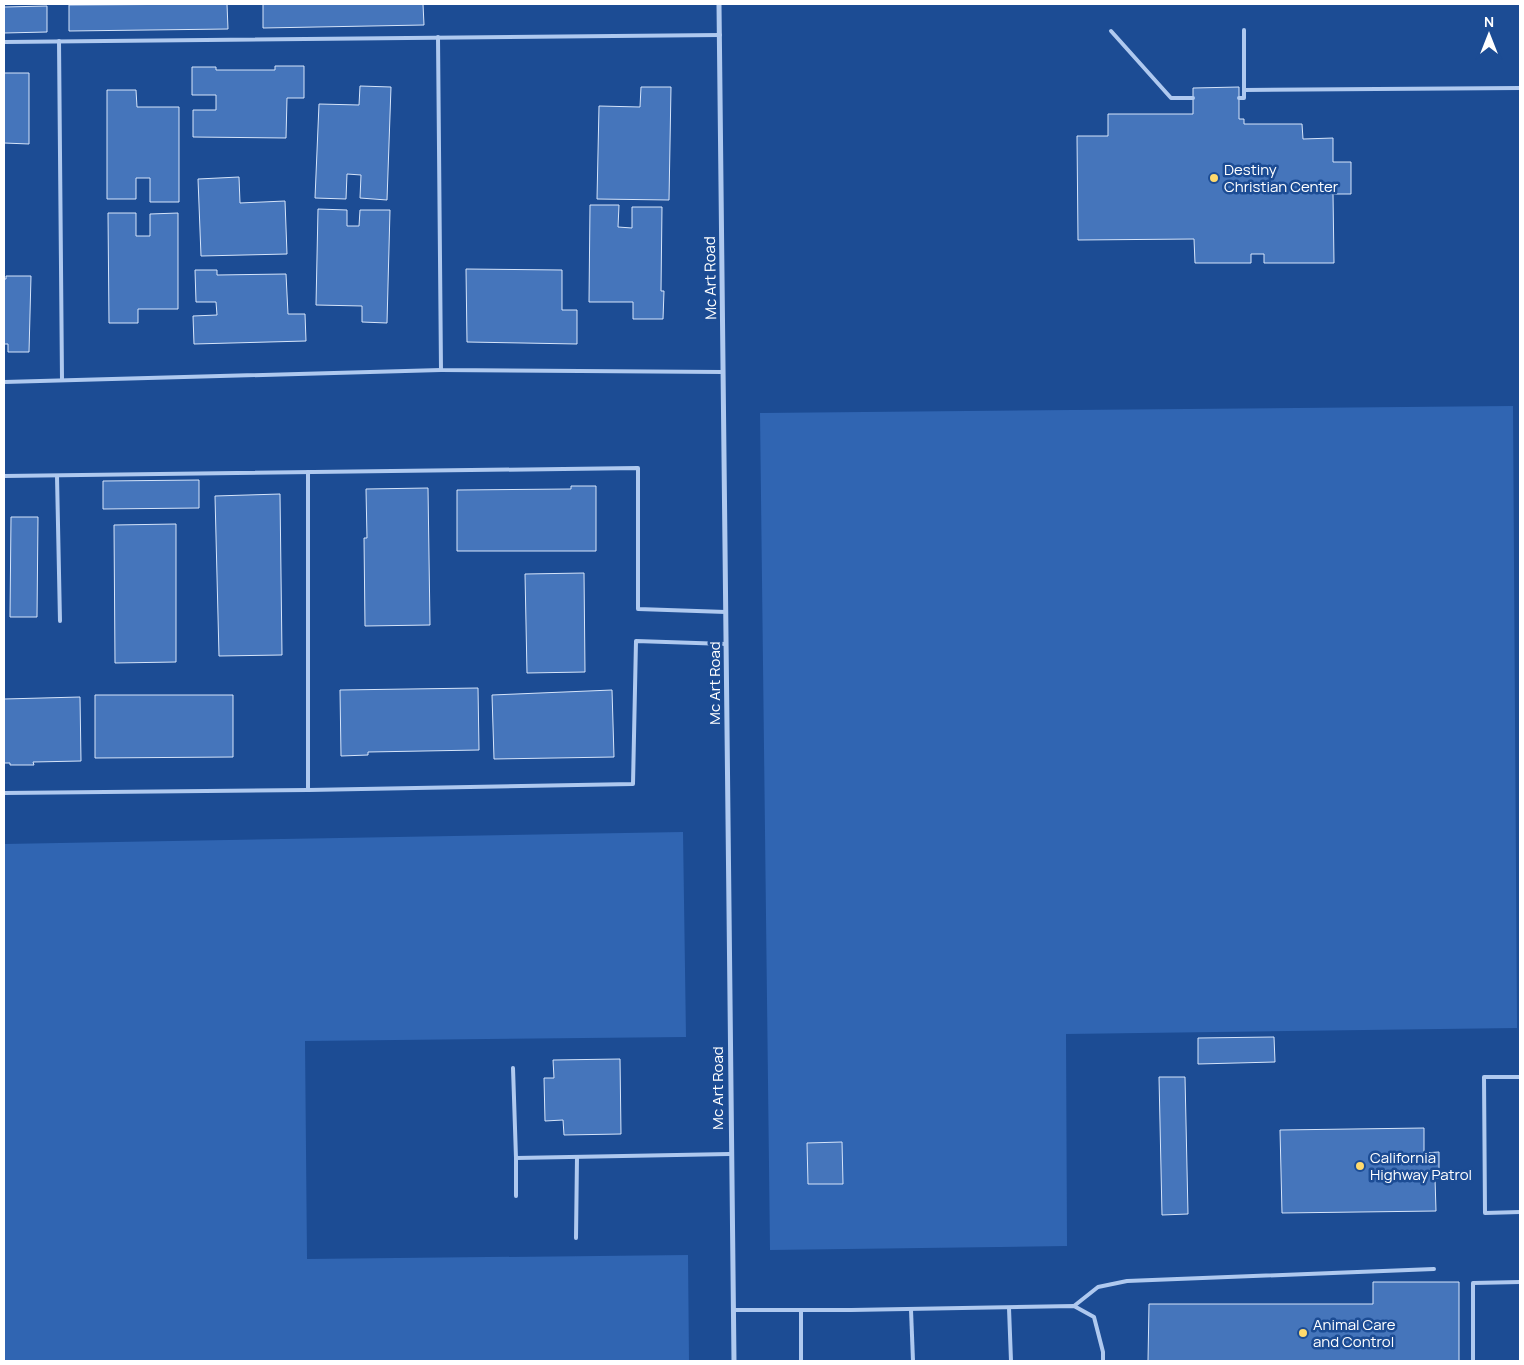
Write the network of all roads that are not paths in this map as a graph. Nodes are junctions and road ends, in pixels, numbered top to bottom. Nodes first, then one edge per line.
1 (719, 4) edge
2 (1244, 30) dead end
3 (1111, 31) dead end
4 (720, 34) junction
5 (438, 37) junction
6 (59, 41) junction
7 (4, 42) edge
8 (1520, 88) edge
9 (1244, 90) junction
10 (1193, 98) dead end
11 (1239, 98) dead end
12 (441, 370) junction
13 (724, 372) junction
14 (62, 380) junction
15 (4, 382) edge
16 (308, 472) junction
17 (4, 476) edge
18 (57, 476) junction
19 (726, 612) junction
20 (60, 621) dead end
21 (726, 644) junction
22 (308, 790) junction
23 (4, 793) edge
24 (513, 1068) dead end
25 (1520, 1077) edge
26 (730, 1154) junction
27 (577, 1157) junction
28 (516, 1158) junction
29 (516, 1196) dead end
30 (1520, 1212) edge
31 (576, 1238) dead end
32 (1434, 1269) dead end
33 (1520, 1282) edge
34 (1074, 1306) junction
35 (1008, 1308) junction
36 (733, 1310) junction
37 (801, 1310) junction
38 (912, 1310) junction
39 (734, 1361) edge
40 (801, 1361) edge
41 (913, 1361) edge
42 (1011, 1361) edge
43 (1102, 1361) edge
44 (1473, 1361) edge

1 - 4 street, Mc Art Road
2 - 9 lane
3 - 10 lane
4 - 5 lane
4 - 13 street, Mc Art Road
5 - 6 lane
5 - 12 lane
6 - 7 lane
6 - 14 lane
8 - 9 lane
9 - 11 lane
12 - 13 lane
12 - 14 lane
13 - 19 street, Mc Art Road
14 - 15 lane
16 - 18 lane
16 - 19 lane
16 - 22 lane
17 - 18 lane
18 - 20 lane
19 - 21 street, Mc Art Road
21 - 22 lane
21 - 26 street, Mc Art Road
22 - 23 lane
24 - 28 lane
25 - 30 lane
26 - 27 lane
26 - 36 street, Mc Art Road
27 - 28 lane
27 - 31 lane
28 - 29 lane
32 - 34 lane
33 - 44 lane
34 - 35 lane
34 - 43 lane
35 - 38 lane
35 - 42 lane
36 - 37 lane
36 - 39 street, Mc Art Road
37 - 38 lane
37 - 40 lane
38 - 41 lane

